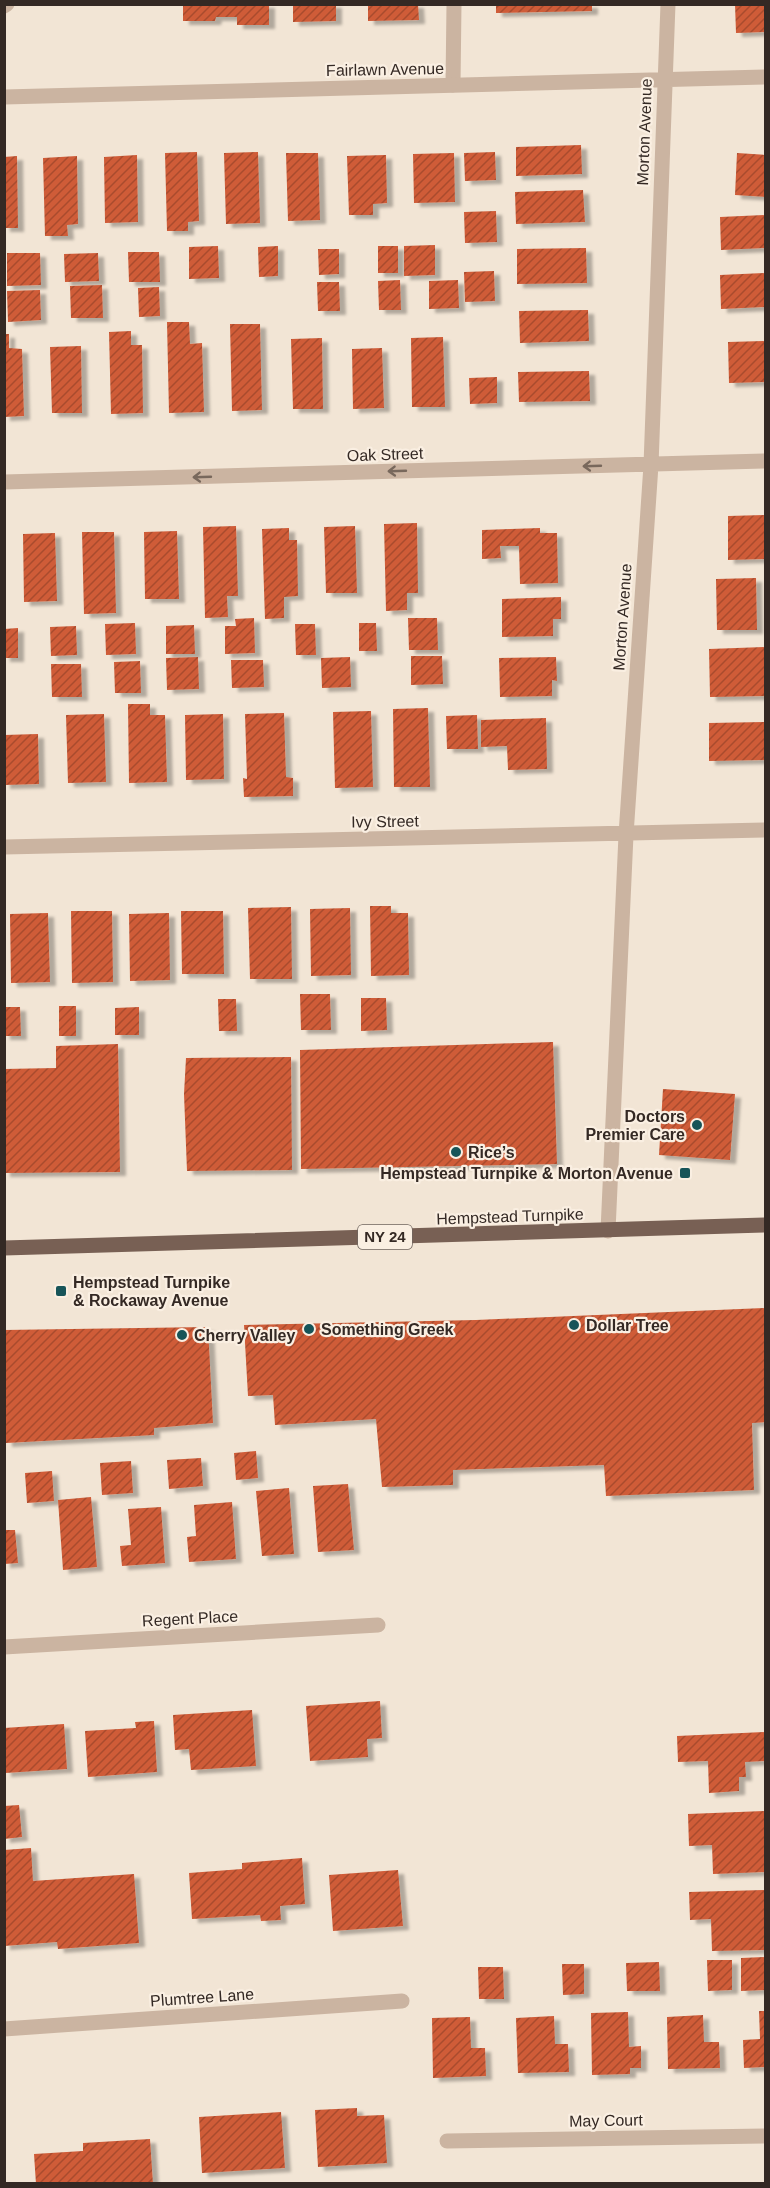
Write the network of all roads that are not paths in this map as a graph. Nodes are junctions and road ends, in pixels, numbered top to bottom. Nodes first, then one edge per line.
1 (454, 4) edge
2 (668, 4) edge
3 (765, 77) edge
4 (663, 80) junction
5 (453, 85) junction
6 (4, 96) edge
7 (765, 461) edge
8 (651, 465) junction
9 (4, 482) edge
10 (765, 831) edge
11 (626, 835) junction
12 (4, 847) edge
13 (765, 1226) edge
14 (608, 1231) junction
15 (4, 1248) edge
16 (378, 1625) dead end
17 (4, 1647) edge
18 (402, 2001) dead end
19 (4, 2029) edge
20 (765, 2136) edge
21 (447, 2141) dead end

1 - 5 street
2 - 4 street, Morton Avenue
3 - 4 street, Fairlawn Avenue
4 - 5 street, Fairlawn Avenue
4 - 8 street, Morton Avenue
5 - 6 street, Fairlawn Avenue
7 - 8 street, Oak Street
8 -> 9 street, Oak Street
8 - 11 street, Morton Avenue
10 - 11 street, Ivy Street
11 - 12 street, Ivy Street
11 - 14 street, Morton Avenue
13 - 14 main road, Hempstead Turnpike / NY 24
14 - 15 main road, Hempstead Turnpike / NY 24
16 - 17 street, Regent Place
18 - 19 street, Plumtree Lane
20 - 21 street, May Court

